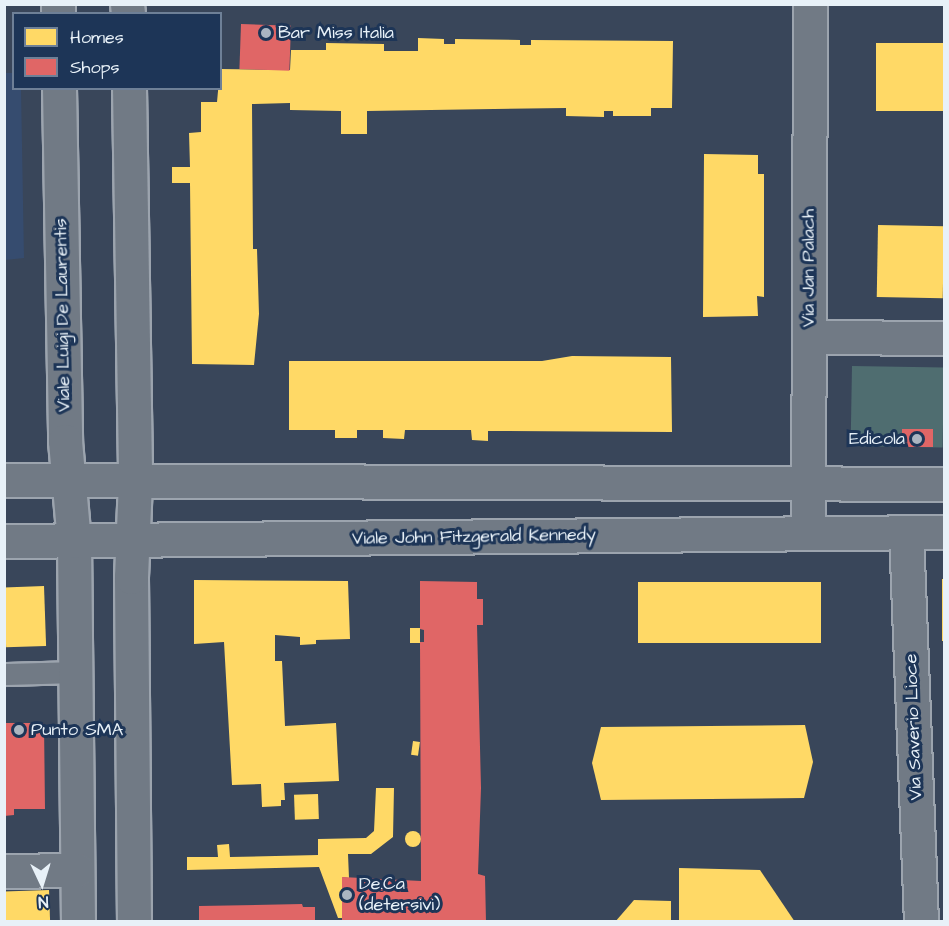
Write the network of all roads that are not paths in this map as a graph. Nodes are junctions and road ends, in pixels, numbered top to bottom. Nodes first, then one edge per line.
1 (810, 4) edge
2 (59, 90) edge
3 (129, 90) edge
4 (809, 338) junction
5 (945, 338) edge
6 (4, 480) edge
7 (67, 480) junction
8 (135, 481) junction
9 (808, 484) junction
10 (945, 484) edge
11 (808, 532) junction
12 (906, 532) junction
13 (945, 532) edge
14 (4, 541) edge
15 (74, 541) junction
16 (132, 541) junction
17 (75, 672) junction
18 (4, 674) edge
19 (77, 870) junction
20 (4, 871) edge
21 (78, 921) edge
22 (134, 921) edge
23 (921, 921) edge

1 - 4 street, Via Jan Palach
2 - 7 street, Viale Luigi De Laurentis
3 - 8 street
4 - 5 street
4 - 9 street, Via Jan Palach
6 - 7 street
7 - 8 street
7 - 15 street, Viale Luigi De Laurentis
8 - 9 street
8 - 16 street
9 - 10 street
9 - 11 street, Via Jan Palach
11 - 12 street, Viale John Fitzgerald Kennedy
11 - 16 street, Viale John Fitzgerald Kennedy
12 - 13 street, Viale John Fitzgerald Kennedy
12 - 23 street, Via Saverio Lioce
14 - 15 street, Viale John Fitzgerald Kennedy
15 - 16 street, Viale John Fitzgerald Kennedy
15 - 17 street, Viale Luigi De Laurentis
16 - 22 street
17 - 18 lane
17 - 19 street, Viale Luigi De Laurentis
19 - 20 street
19 - 21 street, Viale Luigi De Laurentis

